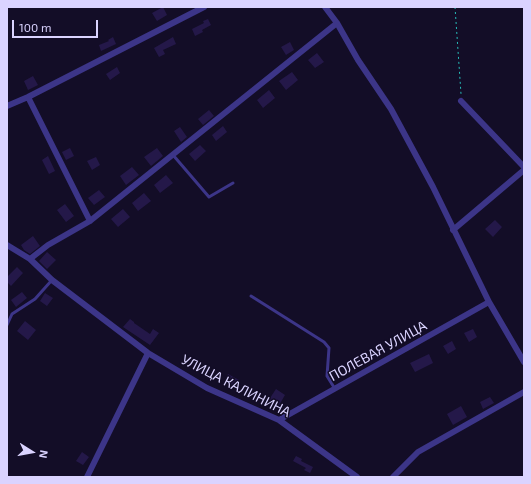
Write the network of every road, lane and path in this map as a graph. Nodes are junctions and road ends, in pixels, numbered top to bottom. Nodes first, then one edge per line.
1 (204, 7) edge
2 (325, 7) edge
3 (455, 7) edge
4 (337, 23) junction
5 (28, 97) junction
6 (461, 101) joint
7 (7, 106) edge
8 (173, 155) junction
9 (524, 167) edge
10 (524, 170) edge
11 (233, 183) dead end
12 (90, 221) junction
13 (453, 230) junction
14 (7, 245) edge
15 (30, 259) junction
16 (52, 280) junction
17 (251, 296) dead end
18 (489, 302) junction
19 (7, 325) edge
20 (148, 353) junction
21 (524, 362) edge
22 (335, 389) junction
23 (524, 392) edge
24 (279, 420) junction
25 (87, 477) edge
26 (357, 477) edge
27 (393, 477) edge

1 - 5 street
2 - 4 street
3 - 6 path
4 - 8 street
4 - 13 street
5 - 7 street
5 - 12 street
6 - 9 street
8 - 11 lane
8 - 12 street
10 - 13 street
12 - 15 street
13 - 18 street
14 - 15 street, УЛИЦА КАЛИНИНА
15 - 16 street, УЛИЦА КАЛИНИНА
16 - 19 lane
16 - 20 street, УЛИЦА КАЛИНИНА
17 - 22 lane
18 - 21 street
18 - 22 street, ПОЛЕВАЯ УЛИЦА
20 - 24 street, УЛИЦА КАЛИНИНА
20 - 25 street
22 - 24 street, ПОЛЕВАЯ УЛИЦА
23 - 27 street
24 - 26 street, УЛИЦА КАЛИНИНА

